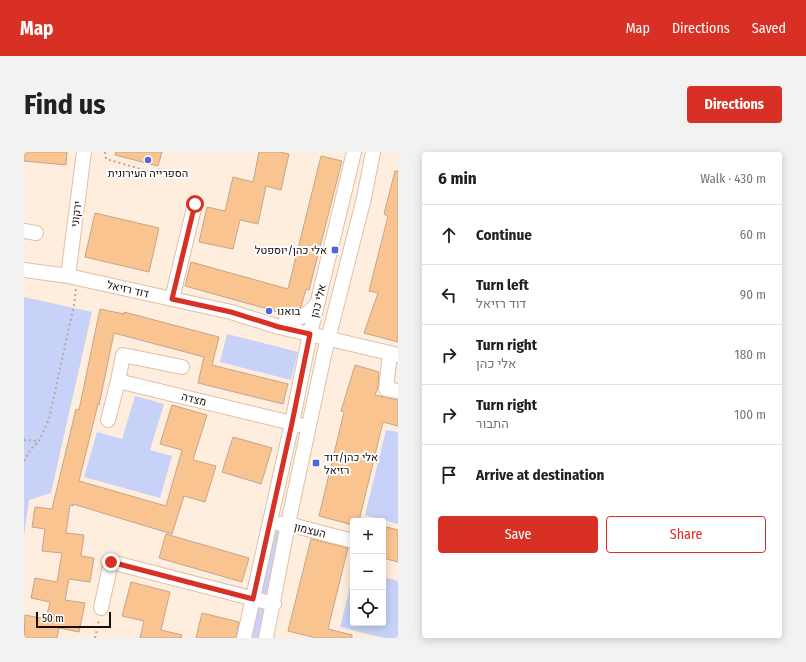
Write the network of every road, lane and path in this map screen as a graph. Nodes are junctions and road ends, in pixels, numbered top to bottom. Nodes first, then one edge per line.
1 (84, 152) edge
2 (105, 152) edge
3 (354, 152) edge
4 (373, 152) edge
5 (160, 167) dead end
6 (195, 204) dead end
7 (24, 270) edge
8 (68, 276) junction
9 (172, 299) junction
10 (318, 302) junction
11 (74, 305) dead end
12 (231, 312) junction
13 (286, 320) junction
14 (311, 330) junction
15 (329, 334) junction
16 (395, 352) edge
17 (182, 367) dead end
18 (118, 381) junction
19 (398, 391) edge
20 (108, 420) dead end
21 (292, 423) junction
22 (309, 427) junction
23 (24, 440) edge
24 (39, 441) junction
25 (24, 461) edge
26 (270, 522) junction
27 (288, 524) junction
28 (349, 540) dead end
29 (253, 599) junction
30 (274, 604) junction
31 (101, 608) joint
32 (95, 638) edge
33 (244, 638) edge
34 (266, 638) edge

1 - 8 street, ירקוני
2 - 5 path
3 - 10 street, אלי כהן
4 - 15 street, אלי כהן
6 - 9 street
7 - 8 street, דוד רזיאל
8 - 9 street, דוד רזיאל
9 - 12 street, דוד רזיאל
10 - 13 street
10 - 14 street, אלי כהן
11 - 24 path
12 - 13 street, דוד רזיאל
12 - 14 street, דוד רזיאל
13 - 14 street, דוד רזיאל
14 - 15 street, דוד רזיאל
14 - 21 street, אלי כהן
15 - 16 street, דוד רזיאל
15 - 22 street, אלי כהן
16 - 19 street
17 - 18 street
18 - 20 street
18 - 21 street, מצדה
21 - 22 street, מצדה
21 - 26 street, אלי כהן
22 - 27 street, אלי כהן
23 - 24 path
24 - 25 path
26 - 27 street, העצמון
26 - 29 street, אלי כהן
27 - 28 street, העצמון
27 - 30 street, אלי כהן
29 - 30 street
29 - 31 street
29 - 33 street, אלי כהן
30 - 34 street, אלי כהן
31 - 32 path

